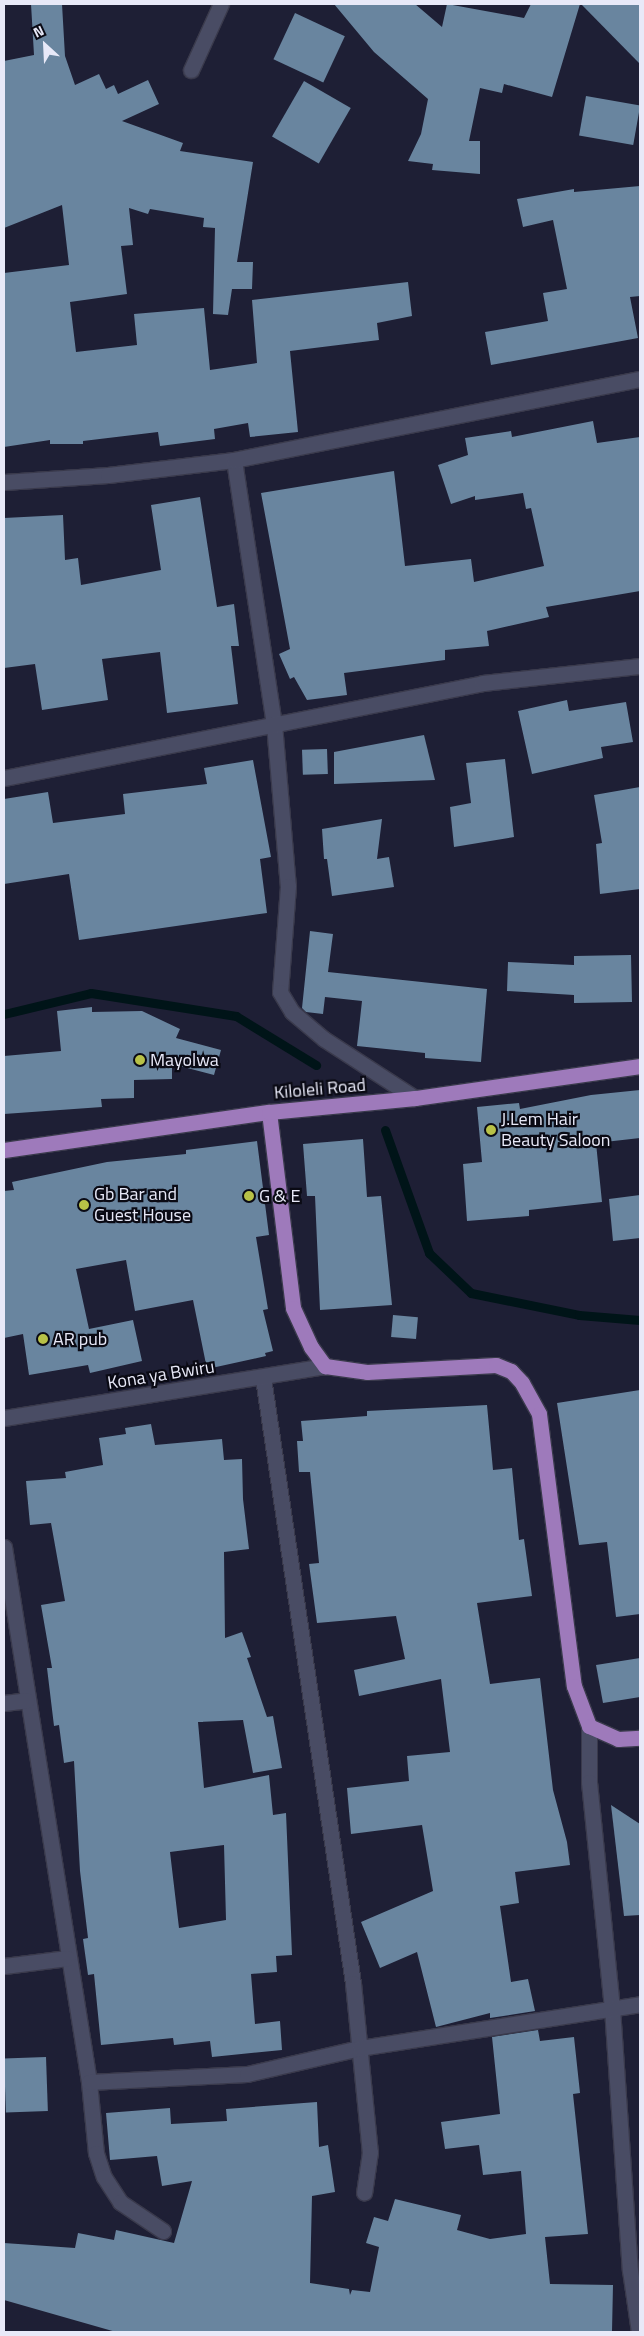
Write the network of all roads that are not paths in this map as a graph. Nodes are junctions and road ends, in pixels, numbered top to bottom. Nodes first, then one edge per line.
1 (221, 4) edge
2 (190, 70) dead end
3 (640, 379) edge
4 (234, 460) junction
5 (4, 482) edge
6 (640, 666) edge
7 (274, 724) junction
8 (4, 778) edge
9 (640, 1066) edge
10 (416, 1098) junction
11 (269, 1112) junction
12 (4, 1150) edge
13 (324, 1366) junction
14 (263, 1378) junction
15 (4, 1418) edge
16 (4, 1547) edge
17 (27, 1700) junction
18 (4, 1703) edge
19 (589, 1726) junction
20 (640, 1738) edge
21 (67, 1958) junction
22 (4, 1966) edge
23 (640, 2004) edge
24 (612, 2008) junction
25 (360, 2048) junction
26 (89, 2082) junction
27 (364, 2193) dead end
28 (163, 2231) dead end
29 (635, 2254) edge
30 (639, 2332) edge

1 - 2 street
3 - 4 street
4 - 5 street
4 - 7 street
6 - 7 street
7 - 8 street
7 - 10 street
9 - 10 main road, Kiloleli Road
10 - 11 main road, Kiloleli Road
11 - 12 main road, Kiloleli Road
11 - 13 main road
13 - 14 street, Kona ya Bwiru
13 - 19 main road
14 - 15 street, Kona ya Bwiru
14 - 25 street
16 - 17 street
17 - 18 street
17 - 21 street
19 - 20 main road
19 - 24 street
21 - 22 street
21 - 26 street
23 - 24 street
24 - 25 street
24 - 29 street
25 - 26 street
25 - 27 street
26 - 28 street
29 - 30 street

